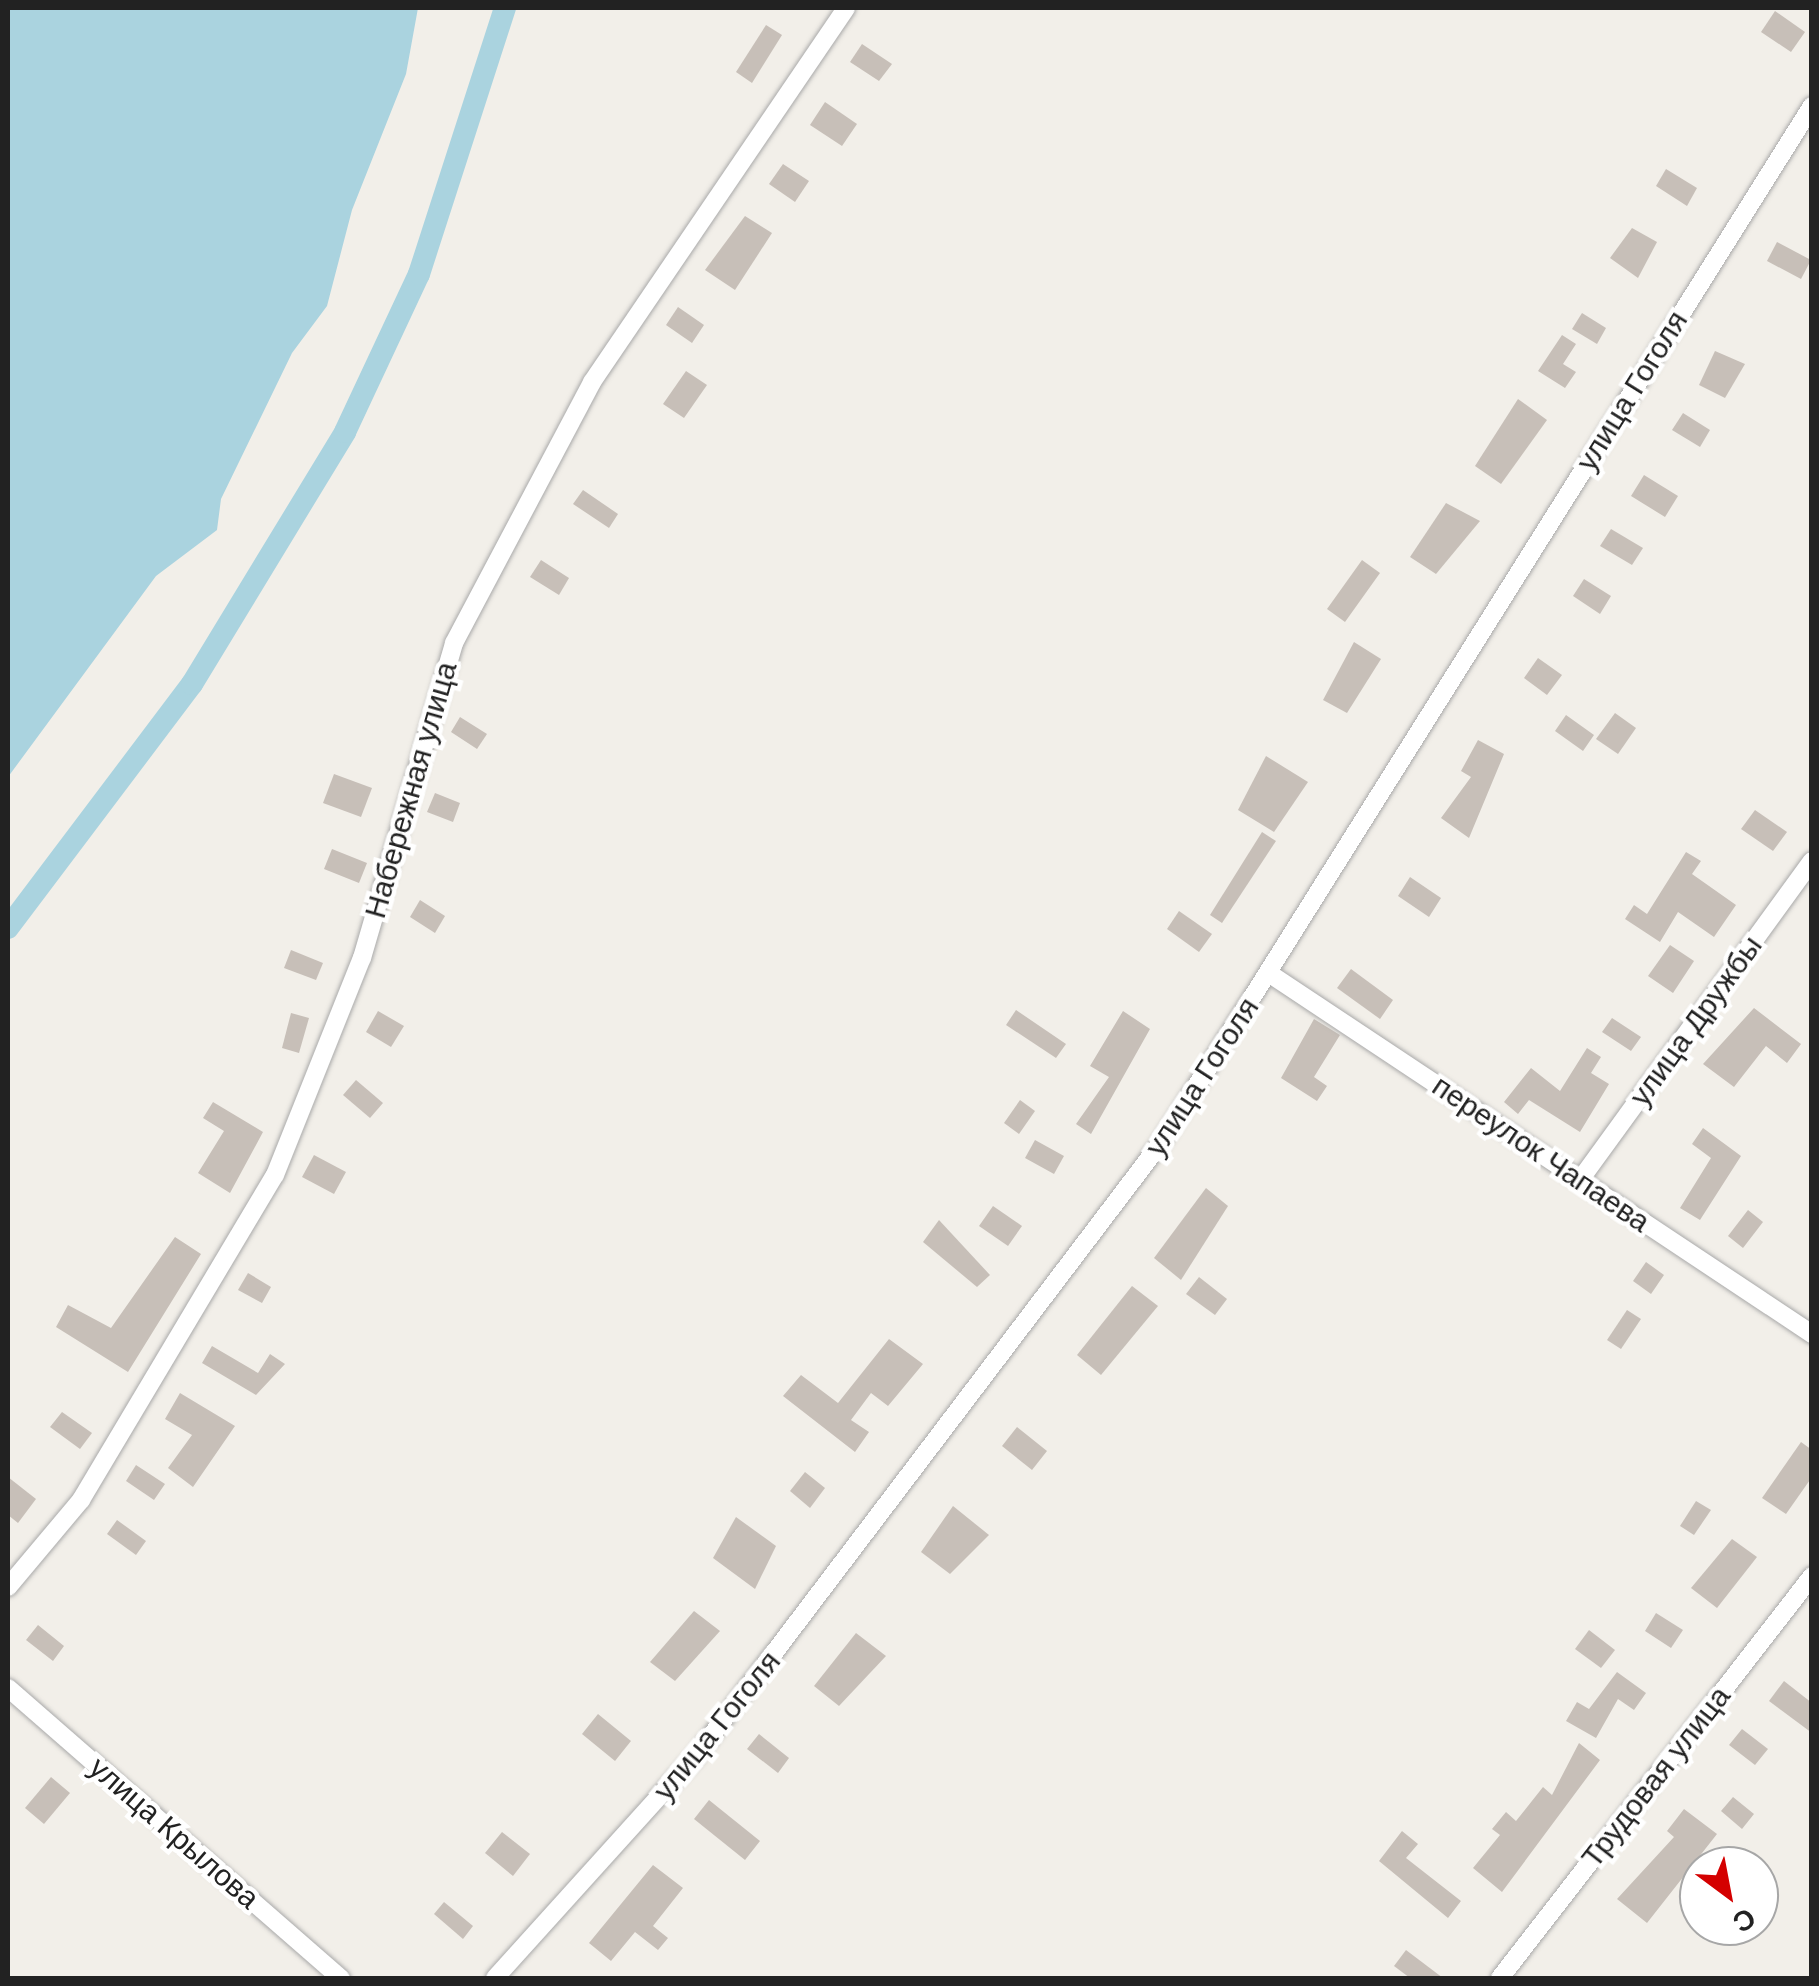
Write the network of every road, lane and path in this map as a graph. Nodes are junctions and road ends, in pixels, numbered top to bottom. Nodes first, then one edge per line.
1 (846, 8) edge
2 (1812, 106) edge
3 (1812, 861) edge
4 (1270, 974) junction
5 (1580, 1180) junction
6 (1812, 1334) edge
7 (1812, 1576) edge
8 (8, 1587) edge
9 (8, 1688) edge
10 (341, 1978) edge
11 (495, 1978) edge
12 (1500, 1978) edge

1 - 8 street, Набережная улица
2 - 4 street, улица Гоголя
3 - 5 street, улица Дружбы
4 - 5 street, переулок Чапаева
4 - 11 street, улица Гоголя
5 - 6 street, переулок Чапаева
7 - 12 street, Трудовая улица
9 - 10 street, улица Крылова

